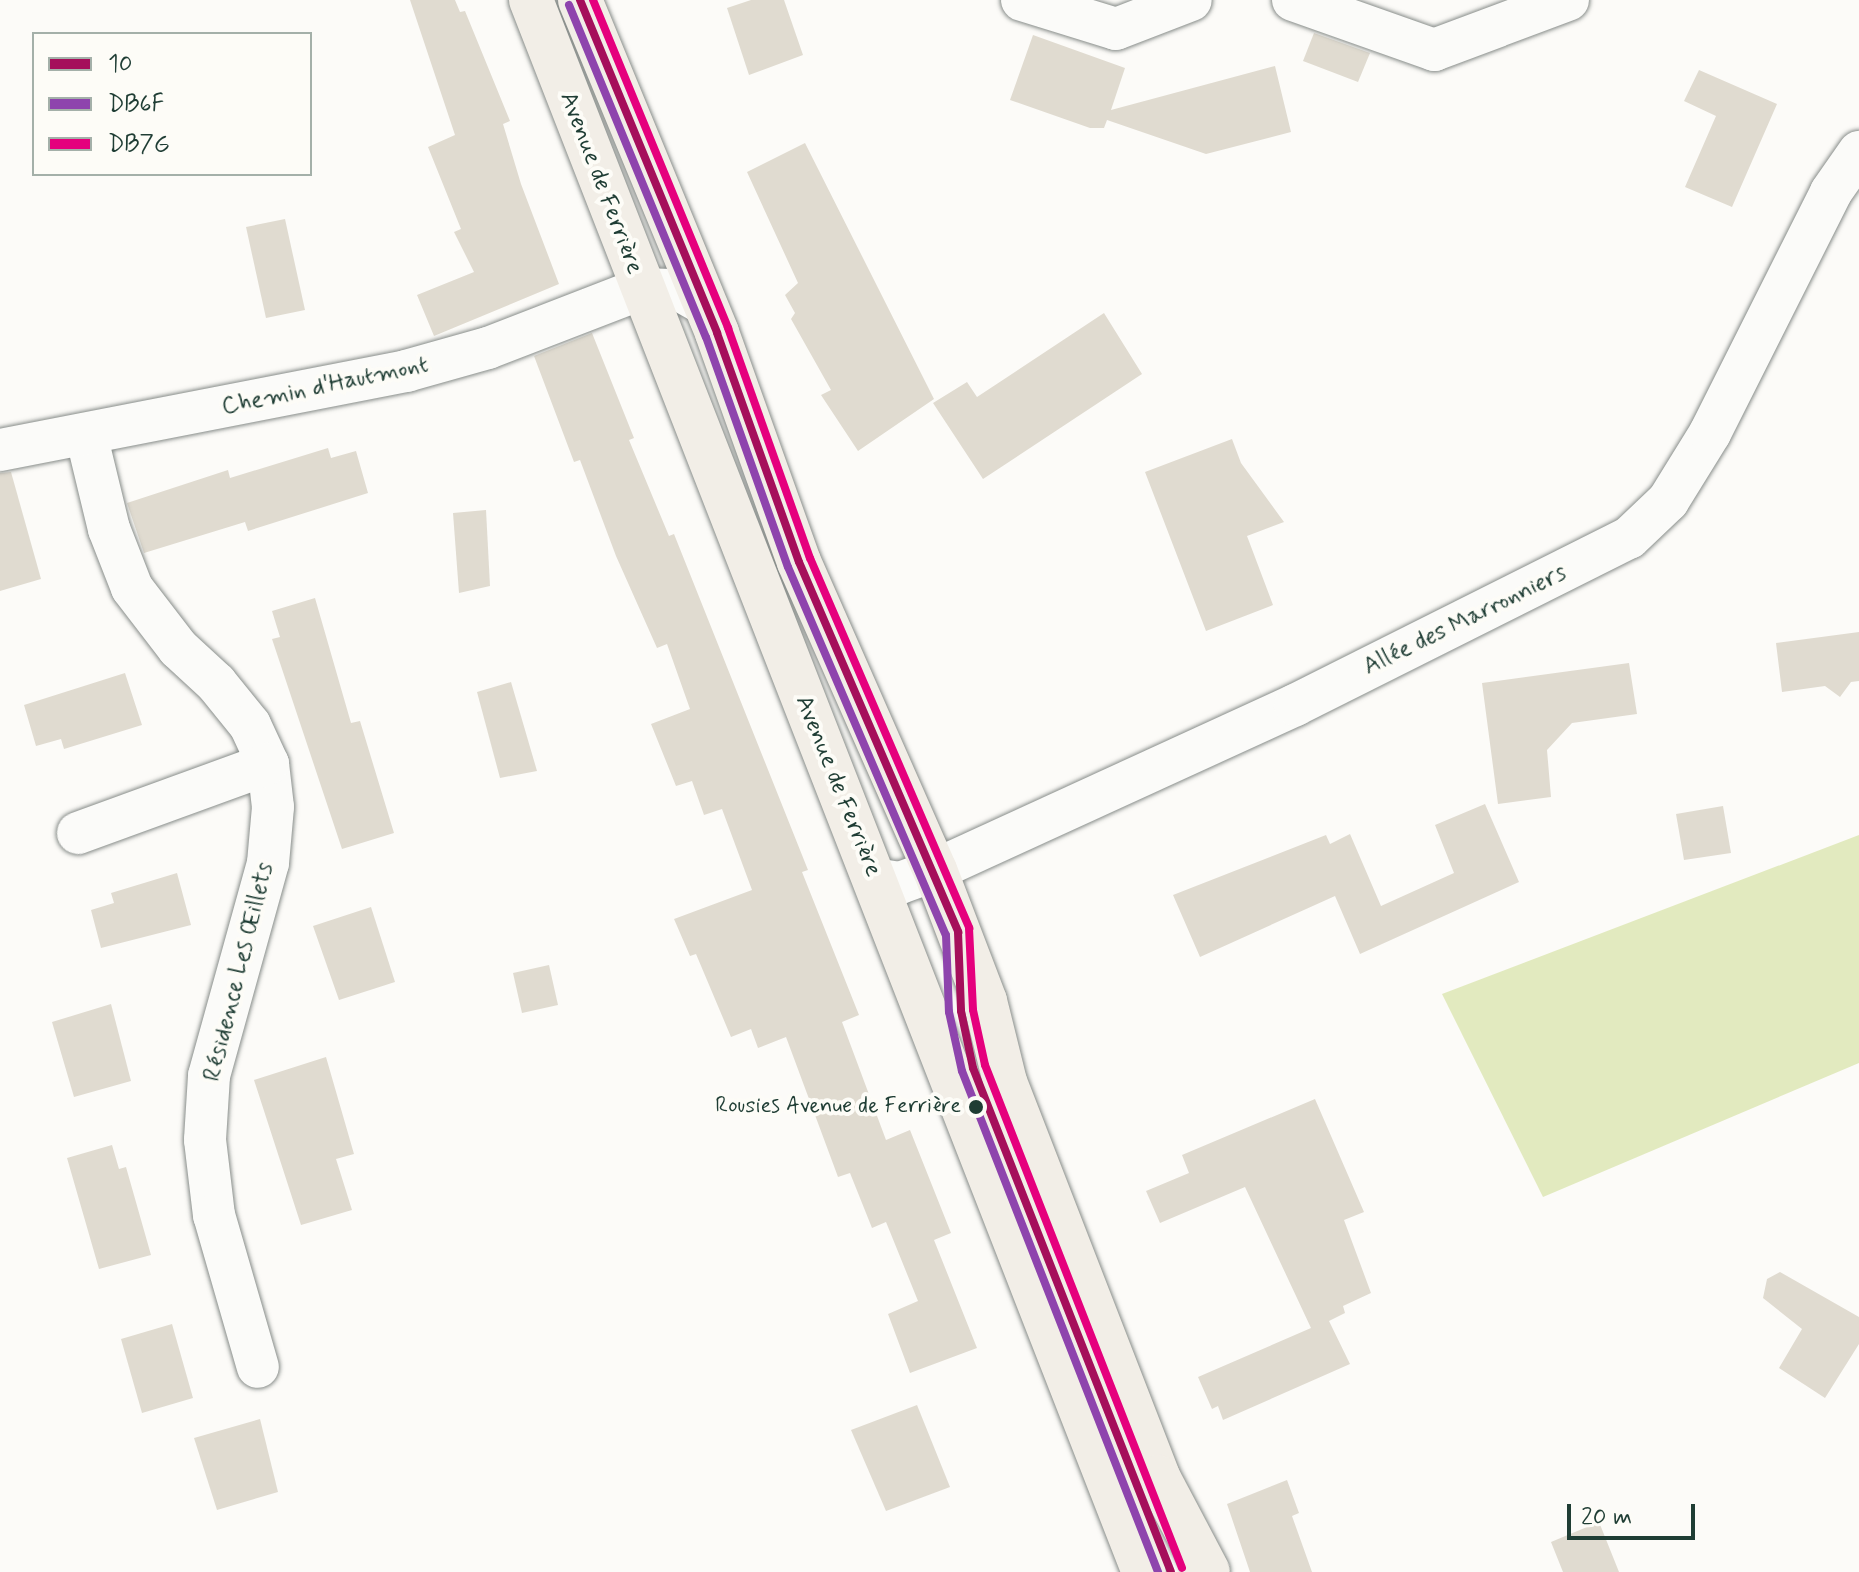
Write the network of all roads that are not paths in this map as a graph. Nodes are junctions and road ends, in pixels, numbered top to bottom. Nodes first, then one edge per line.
1 (531, 0) edge
2 (580, 0) edge
3 (1022, 0) edge
4 (1191, 0) edge
5 (1293, 0) edge
6 (1568, 0) edge
7 (1859, 152) edge
8 (1845, 193) edge
9 (669, 218) junction
10 (641, 289) junction
11 (706, 305) junction
12 (86, 434) junction
13 (0, 450) edge
14 (268, 764) junction
15 (78, 833) dead end
16 (926, 873) junction
17 (874, 879) junction
18 (895, 934) junction
19 (258, 1367) dead end
20 (1144, 1572) edge
21 (1208, 1572) edge

1 - 10 main road, Avenue de Ferrière
2 - 9 main road, Avenue de Ferrière
3 - 4 street
5 - 6 street
7 - 8 street, Allée des Marronniers
8 - 16 street, Allée des Marronniers
9 - 10 street
9 - 11 main road, Avenue de Ferrière
10 - 11 street
10 - 12 street, Chemin d'Hautmont
10 - 17 main road, Avenue de Ferrière
11 - 16 main road, Avenue de Ferrière
12 - 13 street, Chemin d'Hautmont
12 - 14 street, Résidence Les Œillets
14 - 15 street
14 - 19 street, Résidence Les Œillets
16 - 17 street
16 - 18 street
16 - 21 main road, Avenue de Ferrière
17 - 18 main road, Avenue de Ferrière
18 - 20 main road, Avenue de Ferrière

